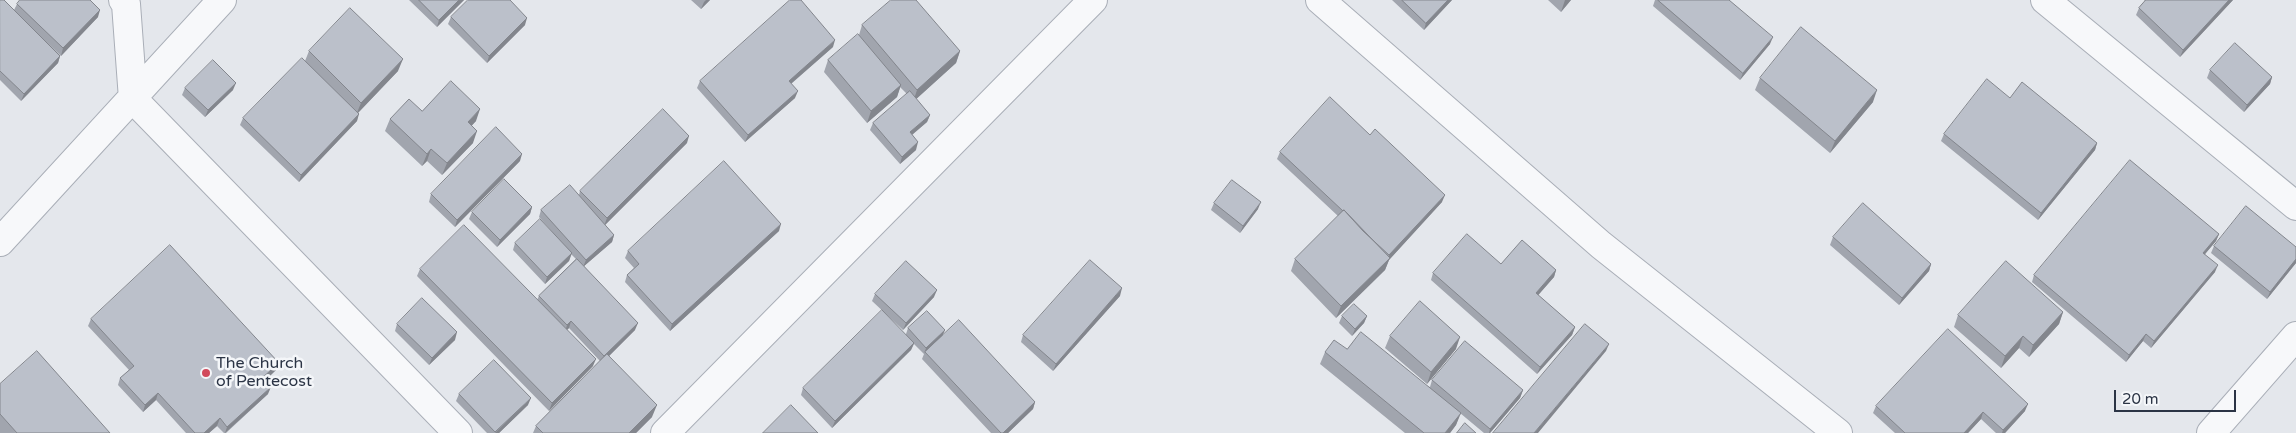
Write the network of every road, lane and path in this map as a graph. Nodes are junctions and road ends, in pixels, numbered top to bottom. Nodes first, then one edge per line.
1 (123, 0) edge
2 (222, 0) edge
3 (1094, 0) edge
4 (1320, 0) edge
5 (2045, 0) edge
6 (133, 100) junction
7 (2296, 206) edge
8 (0, 242) edge
9 (2296, 336) edge
10 (458, 433) edge
11 (666, 433) edge
12 (1838, 433) edge
13 (2211, 433) edge

1 - 6 street
2 - 6 street
3 - 11 street
4 - 12 street
5 - 7 street
6 - 8 street
6 - 10 street
9 - 13 street

